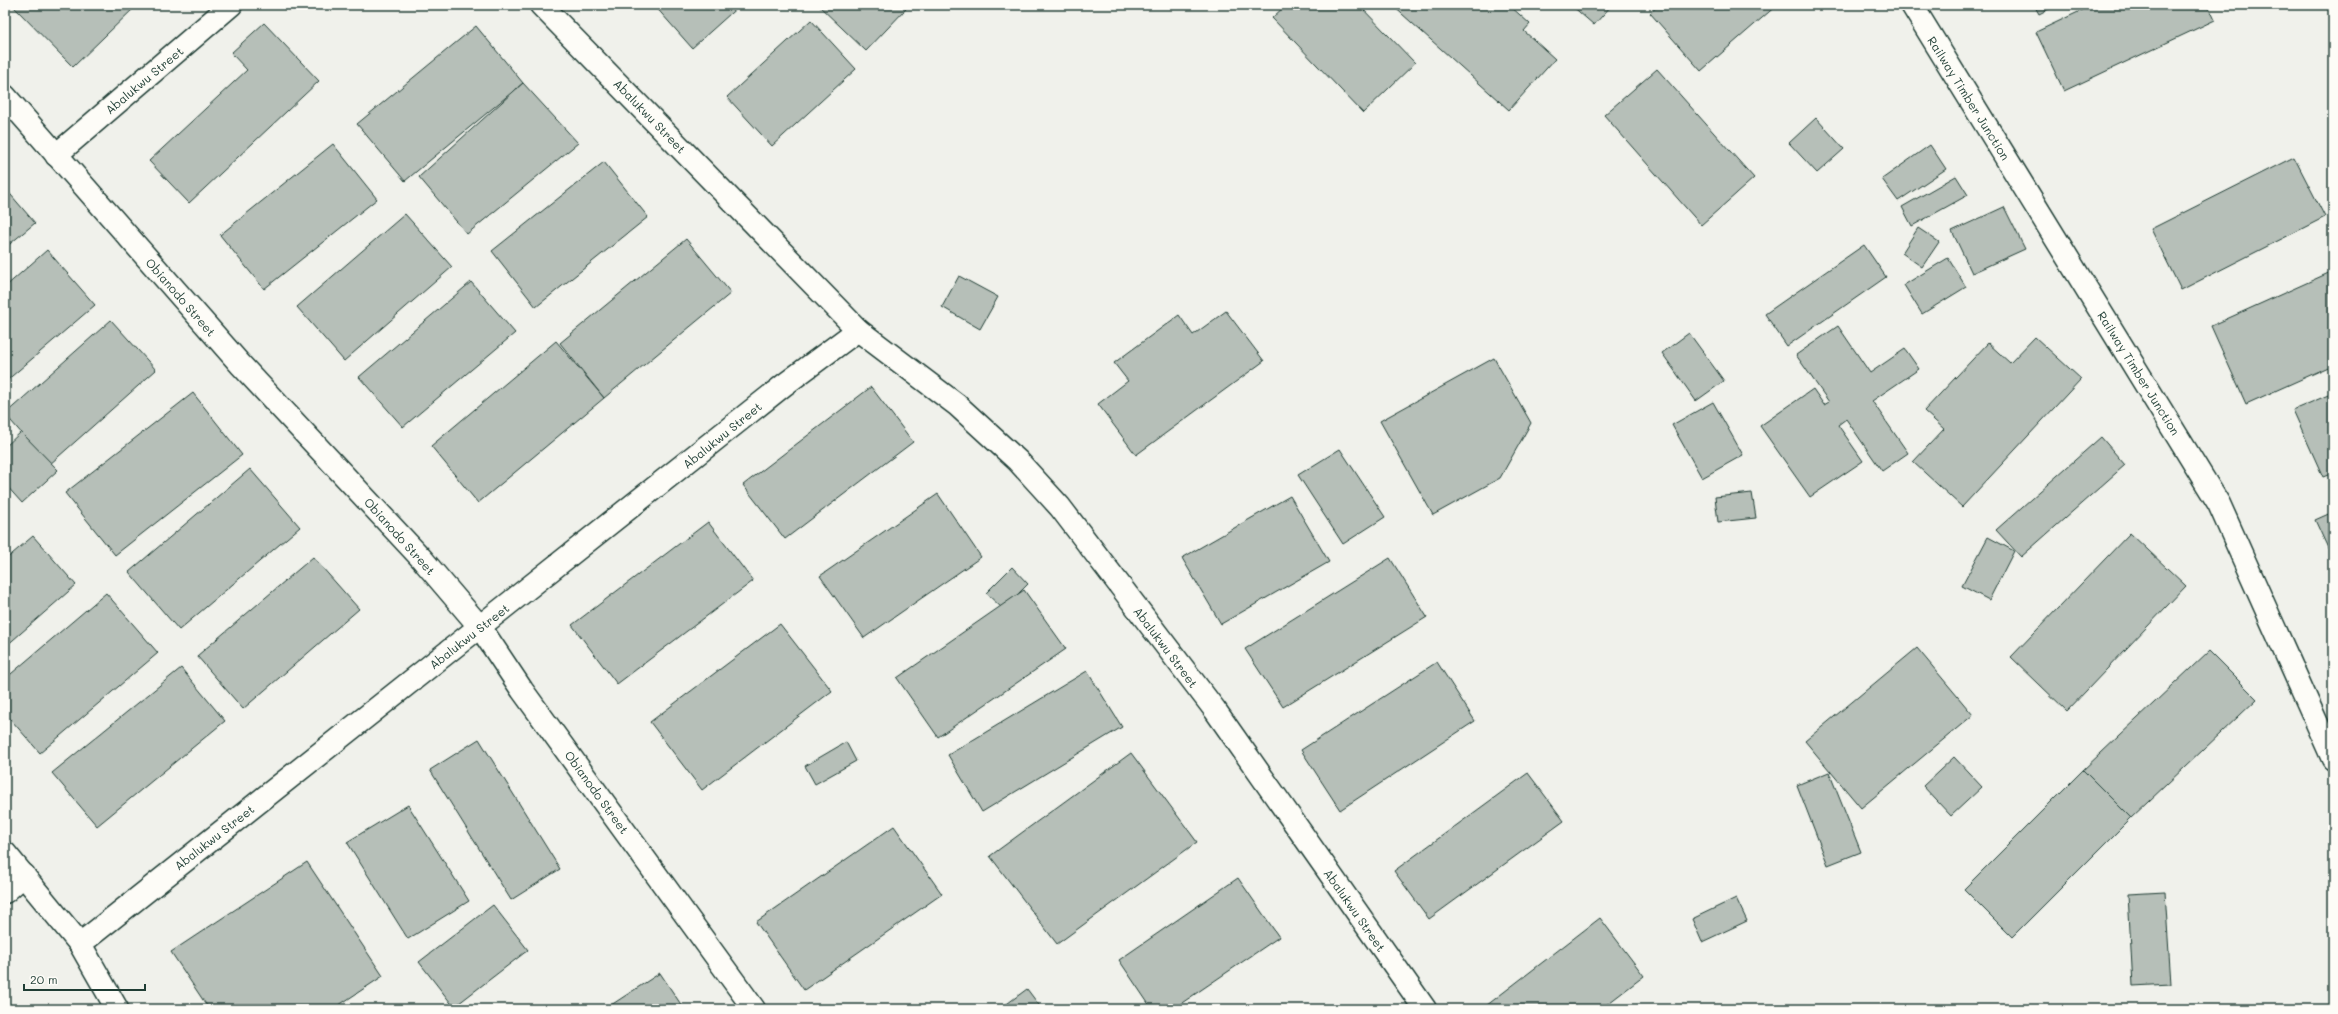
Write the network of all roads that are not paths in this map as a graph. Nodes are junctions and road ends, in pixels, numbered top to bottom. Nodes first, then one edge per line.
1 (231, 5) edge
2 (541, 5) edge
3 (1912, 5) edge
4 (5, 96) edge
5 (56, 155) junction
6 (858, 330) junction
7 (480, 628) junction
8 (2333, 759) edge
9 (5, 853) edge
10 (24, 875) junction
11 (5, 892) edge
12 (80, 944) junction
13 (117, 1009) edge
14 (754, 1009) edge
15 (1425, 1009) edge

1 - 5 street, Abalukwu Street
2 - 6 street, Abalukwu Street
3 - 8 street, Railway Timber Junction
4 - 5 street, Obianodo Street
5 - 7 street, Obianodo Street
6 - 7 street, Abalukwu Street
6 - 15 street, Abalukwu Street
7 - 12 street, Abalukwu Street
7 - 14 street, Obianodo Street
9 - 10 street
10 - 11 street
10 - 12 street
12 - 13 street

